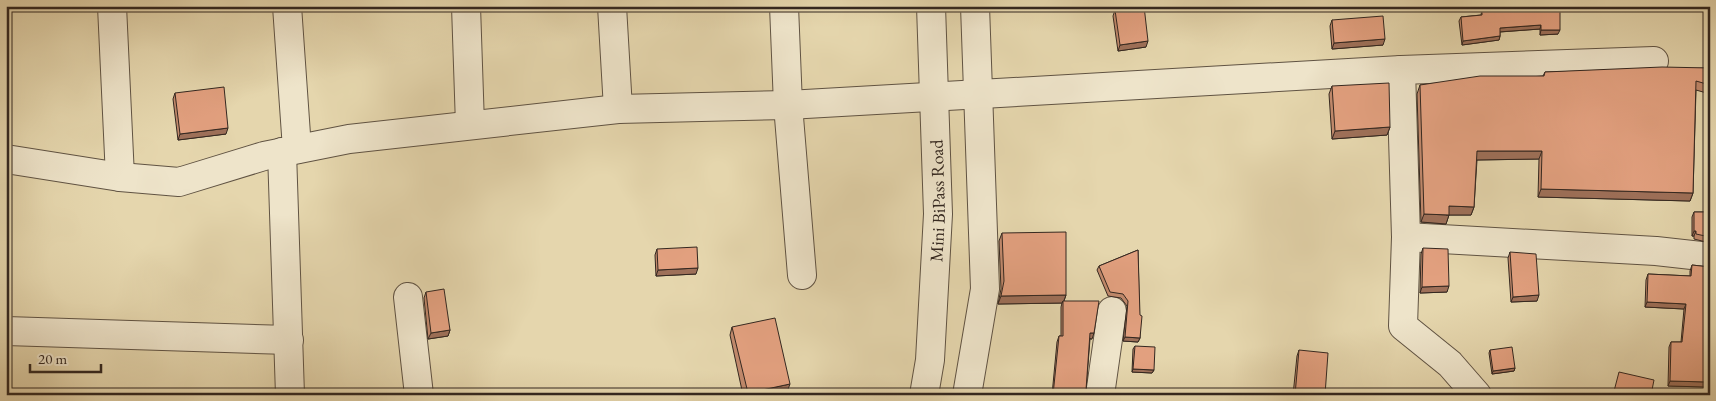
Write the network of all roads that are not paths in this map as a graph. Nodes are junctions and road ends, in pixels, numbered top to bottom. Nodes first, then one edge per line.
1 (112, 6) edge
2 (287, 6) edge
3 (466, 6) edge
4 (612, 6) edge
5 (784, 6) edge
6 (931, 6) edge
7 (975, 6) edge
8 (1654, 61) dead end
9 (1402, 70) junction
10 (979, 92) junction
11 (936, 95) junction
12 (788, 105) junction
13 (618, 109) junction
14 (470, 125) junction
15 (290, 150) junction
16 (6, 159) edge
17 (120, 177) junction
18 (1406, 237) junction
19 (1710, 258) edge
20 (802, 275) dead end
21 (408, 297) dead end
22 (1112, 311) dead end
23 (6, 331) edge
24 (289, 340) junction
25 (290, 395) edge
26 (419, 395) edge
27 (924, 395) edge
28 (967, 395) edge
29 (1100, 395) edge
30 (1477, 395) edge

1 - 17 street
2 - 15 street
3 - 14 street
4 - 13 street
5 - 12 street
6 - 11 street, Mini BiPass Road
7 - 10 street
8 - 9 street
9 - 10 street
9 - 18 street
10 - 11 street
10 - 28 street
11 - 12 street
11 - 27 street, Mini BiPass Road
12 - 13 street
12 - 20 street
13 - 14 street
14 - 15 street
15 - 17 street
15 - 24 street
16 - 17 street
18 - 19 street
18 - 30 street
21 - 26 street
22 - 29 street
23 - 24 street
24 - 25 street

